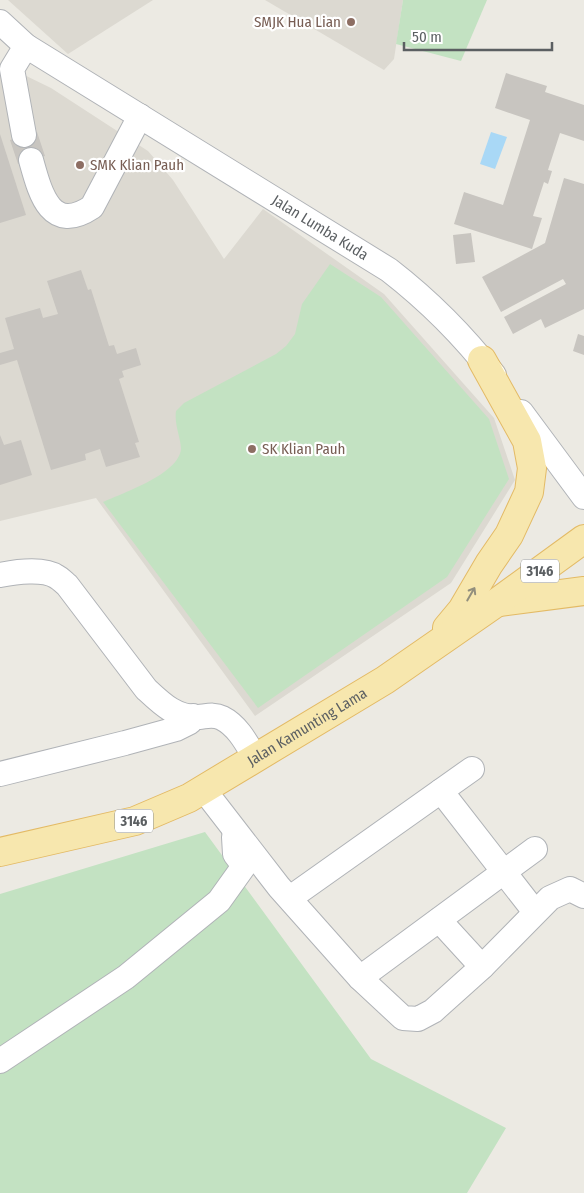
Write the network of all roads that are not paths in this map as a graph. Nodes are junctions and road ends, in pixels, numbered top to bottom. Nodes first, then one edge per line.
1 (0, 22) edge
2 (26, 46) junction
3 (140, 116) junction
4 (24, 135) dead end
5 (32, 160) dead end
6 (482, 360) junction
7 (584, 497) edge
8 (584, 539) edge
9 (0, 575) edge
10 (584, 591) edge
11 (496, 603) junction
12 (432, 647) junction
13 (194, 716) junction
14 (256, 758) junction
15 (472, 769) dead end
16 (0, 774) edge
17 (204, 790) junction
18 (442, 791) junction
19 (234, 828) junction
20 (535, 849) dead end
21 (0, 852) edge
22 (503, 872) junction
23 (584, 896) edge
24 (290, 898) junction
25 (534, 912) junction
26 (439, 920) junction
27 (482, 966) junction
28 (360, 978) junction
29 (0, 1060) edge

1 - 2 street, Jalan Lumba Kuda
2 - 3 street, Jalan Lumba Kuda
2 - 4 street
3 - 5 street
3 - 6 street, Jalan Lumba Kuda
6 - 7 street, Jalan Lumba Kuda
12 -> 6 main road
8 - 11 main road, Jalan Kamunting Lama / 3146
9 - 13 street
10 - 11 main road
11 - 12 main road, Jalan Kamunting Lama / 3146
12 - 14 main road, Jalan Kamunting Lama / 3146
13 - 14 street
13 - 16 street
14 - 17 main road, Jalan Kamunting Lama / 3146
15 - 18 street
17 - 19 street
17 - 21 main road, Jalan Kamunting Lama / 3146
18 - 22 street
18 - 24 street
19 - 24 street
19 - 29 street
20 - 22 street
22 - 25 street
22 - 26 street
23 - 25 street
24 - 28 street
25 - 27 street
26 - 27 street
26 - 28 street
27 - 28 street

